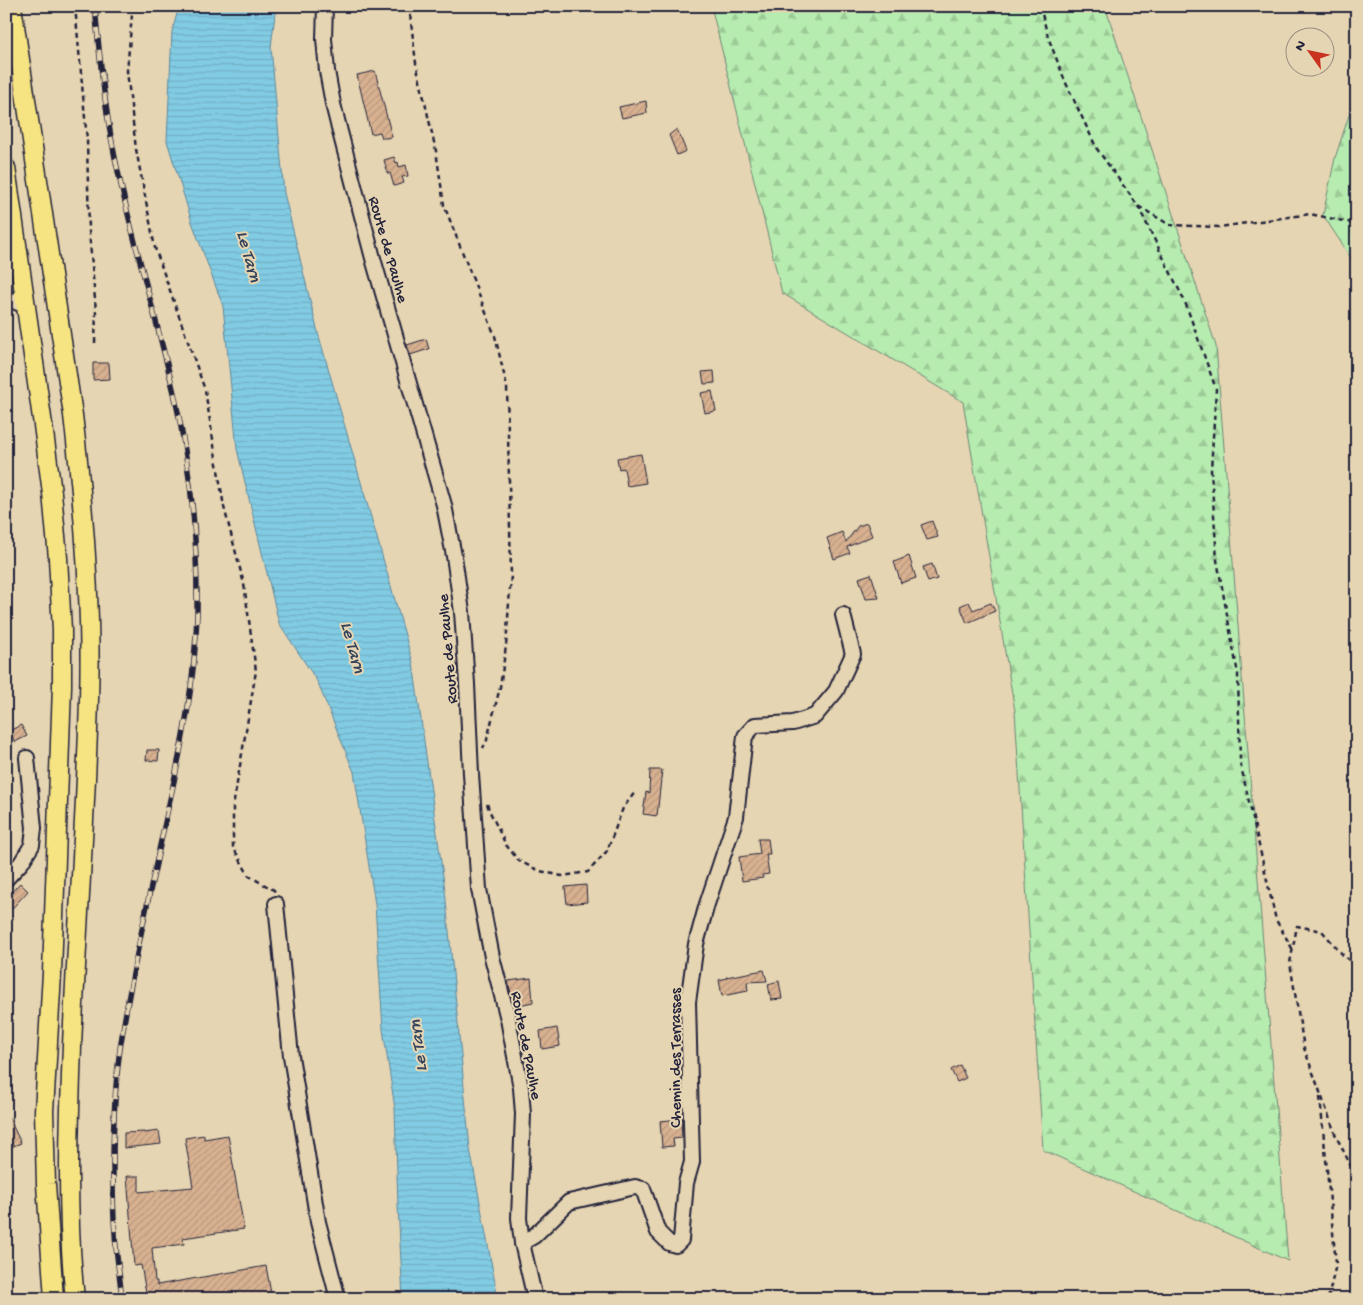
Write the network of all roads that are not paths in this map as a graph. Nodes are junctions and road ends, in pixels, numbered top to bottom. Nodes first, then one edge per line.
1 (12, 6) edge
2 (324, 6) edge
3 (6, 168) edge
4 (6, 297) edge
5 (26, 303) junction
6 (843, 615) dead end
7 (27, 758) dead end
8 (6, 879) edge
9 (276, 904) road end
10 (522, 1243) junction
11 (54, 1299) edge
12 (75, 1299) edge
13 (338, 1299) edge
14 (535, 1299) edge

1 - 12 main road
2 - 10 street, Route de Paulhe
3 - 5 main road
4 - 5 street
5 - 11 main road
6 - 10 street, Chemin des Terrasses
7 - 8 street
9 - 13 street
10 - 14 street, Route de Paulhe

